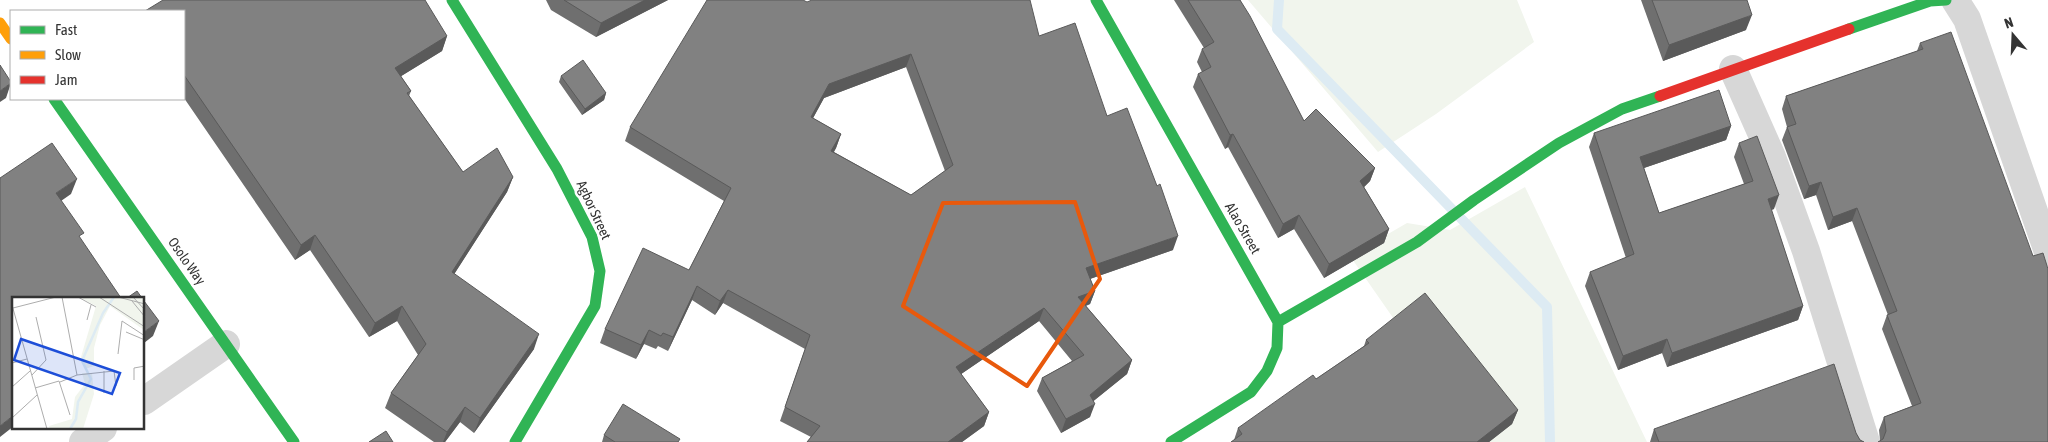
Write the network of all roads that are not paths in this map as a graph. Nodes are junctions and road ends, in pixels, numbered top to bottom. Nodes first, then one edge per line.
1 (452, 0) edge
2 (1096, 0) edge
3 (1946, 0) edge
4 (1955, 0) edge
5 (0, 23) edge
6 (10, 38) edge
7 (1734, 69) junction
8 (55, 100) edge
9 (2048, 252) edge
10 (1278, 322) junction
11 (226, 344) junction
12 (145, 400) edge
13 (100, 430) edge
14 (83, 442) edge
15 (294, 442) edge
16 (516, 442) edge
17 (1171, 442) edge
18 (1866, 442) edge

1 - 16 street, Agbor Street
2 - 10 street, Alao Street
3 - 7 street
4 - 9 street
5 - 6 street
7 - 10 street
7 - 18 street
8 - 11 street, Osolo Way
10 - 17 street
11 - 12 street
11 - 15 street, Osolo Way
13 - 14 street

